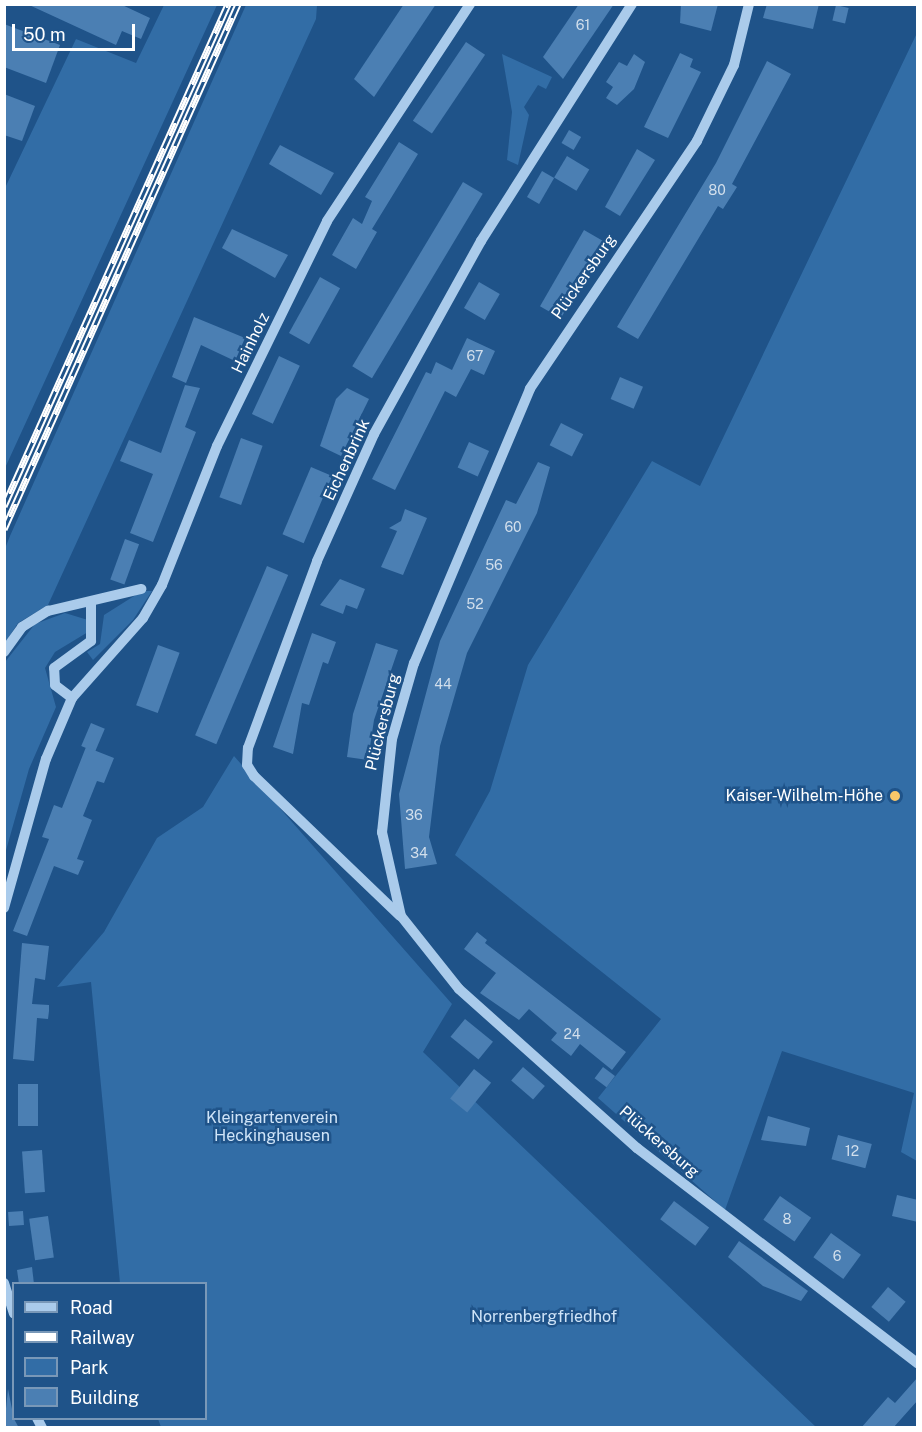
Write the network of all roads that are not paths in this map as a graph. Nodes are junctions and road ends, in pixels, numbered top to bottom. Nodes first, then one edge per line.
1 (470, 4) edge
2 (632, 4) edge
3 (749, 4) edge
4 (141, 589) dead end
5 (91, 604) junction
6 (4, 652) edge
7 (72, 698) junction
8 (4, 908) edge
9 (401, 916) junction
10 (4, 1283) edge
11 (12, 1307) edge
12 (918, 1364) edge

1 - 7 street, Hainholz
2 - 9 street, Eichenbrink
3 - 9 street, Plückersburg
4 - 5 street
5 - 6 street
5 - 7 street
7 - 8 street
9 - 12 street, Plückersburg
10 - 11 street

